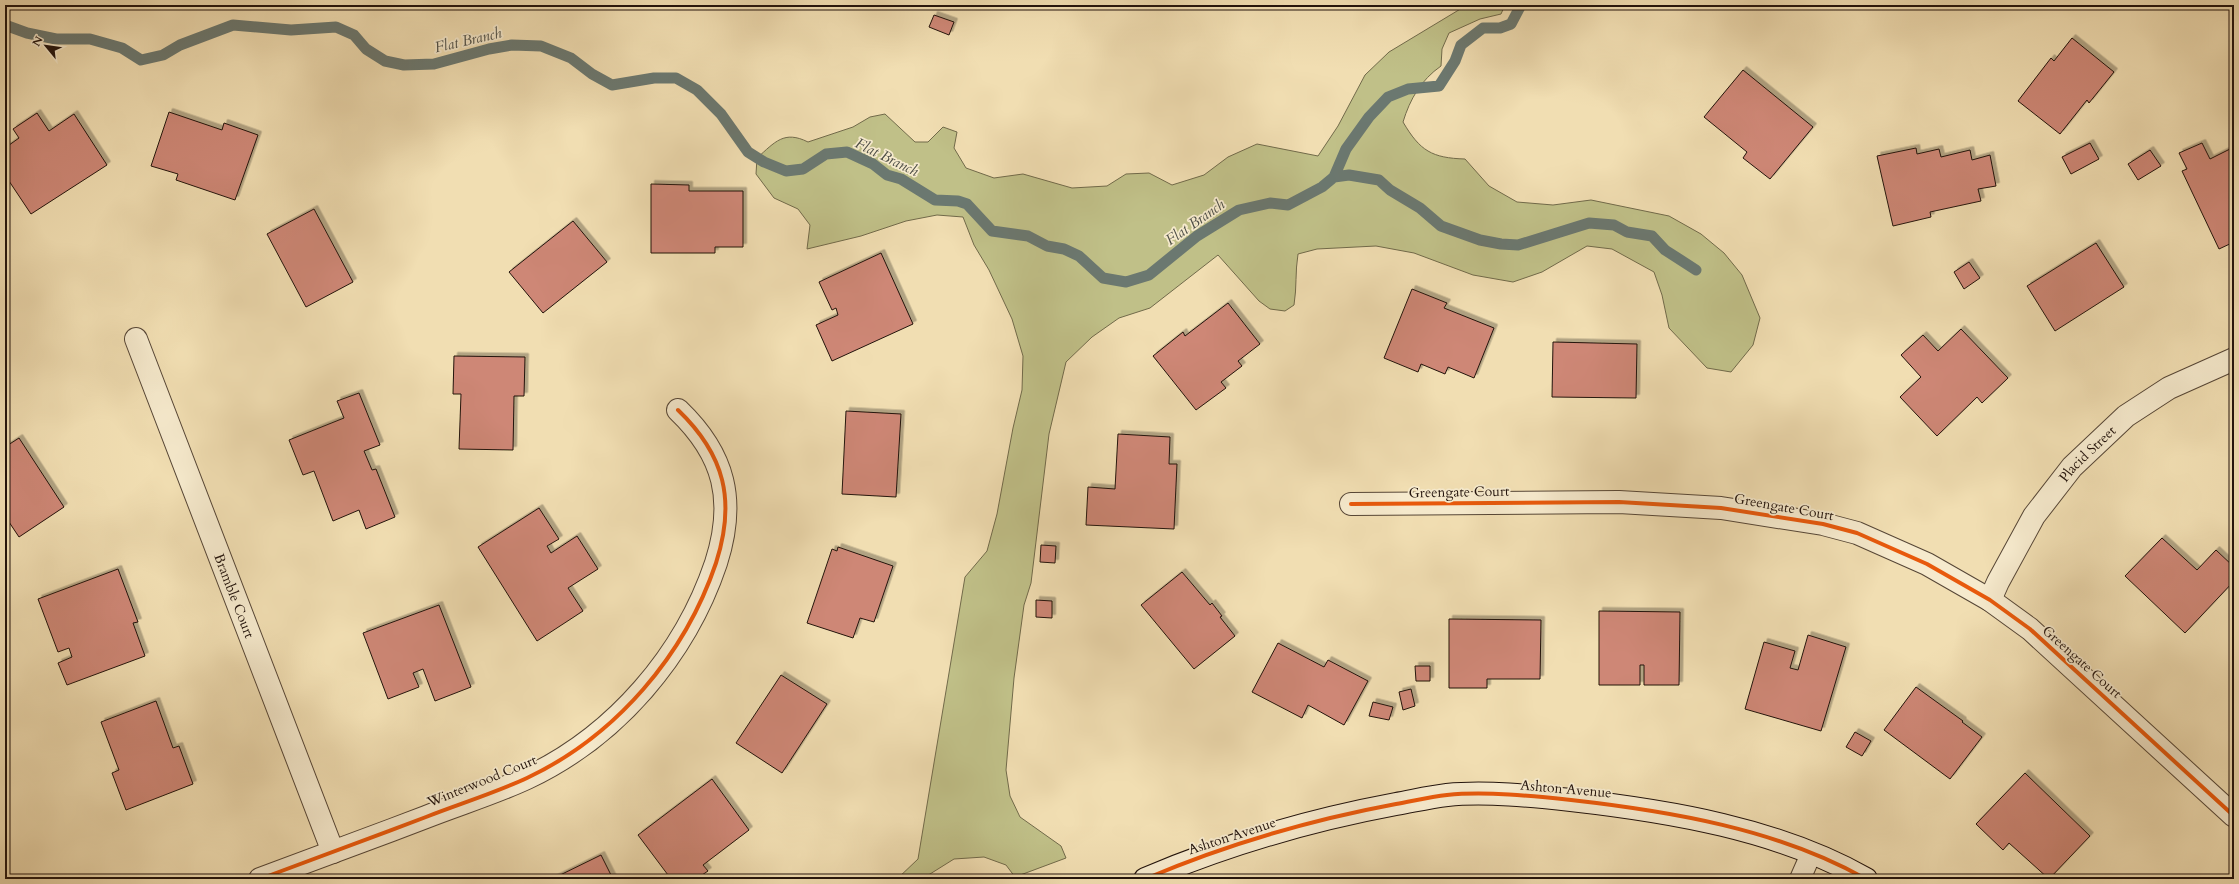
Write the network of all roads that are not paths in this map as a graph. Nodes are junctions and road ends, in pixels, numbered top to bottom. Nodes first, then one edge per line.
1 (136, 339) dead end
2 (2234, 359) edge
3 (678, 410) dead end
4 (1351, 504) dead end
5 (1990, 600) junction
6 (2234, 816) edge
7 (333, 852) junction
8 (1811, 854) junction
9 (260, 879) edge
10 (1145, 879) edge
11 (1800, 879) edge
12 (1866, 879) edge

1 - 7 street, Bramble Court
2 - 5 street, Placid Street
3 - 7 street, Winterwood Court
4 - 5 street, Greengate Court
5 - 6 street, Greengate Court
7 - 9 street, Winterwood Court
8 - 10 street, Ashton Avenue
8 - 11 lane
8 - 12 street, Ashton Avenue

